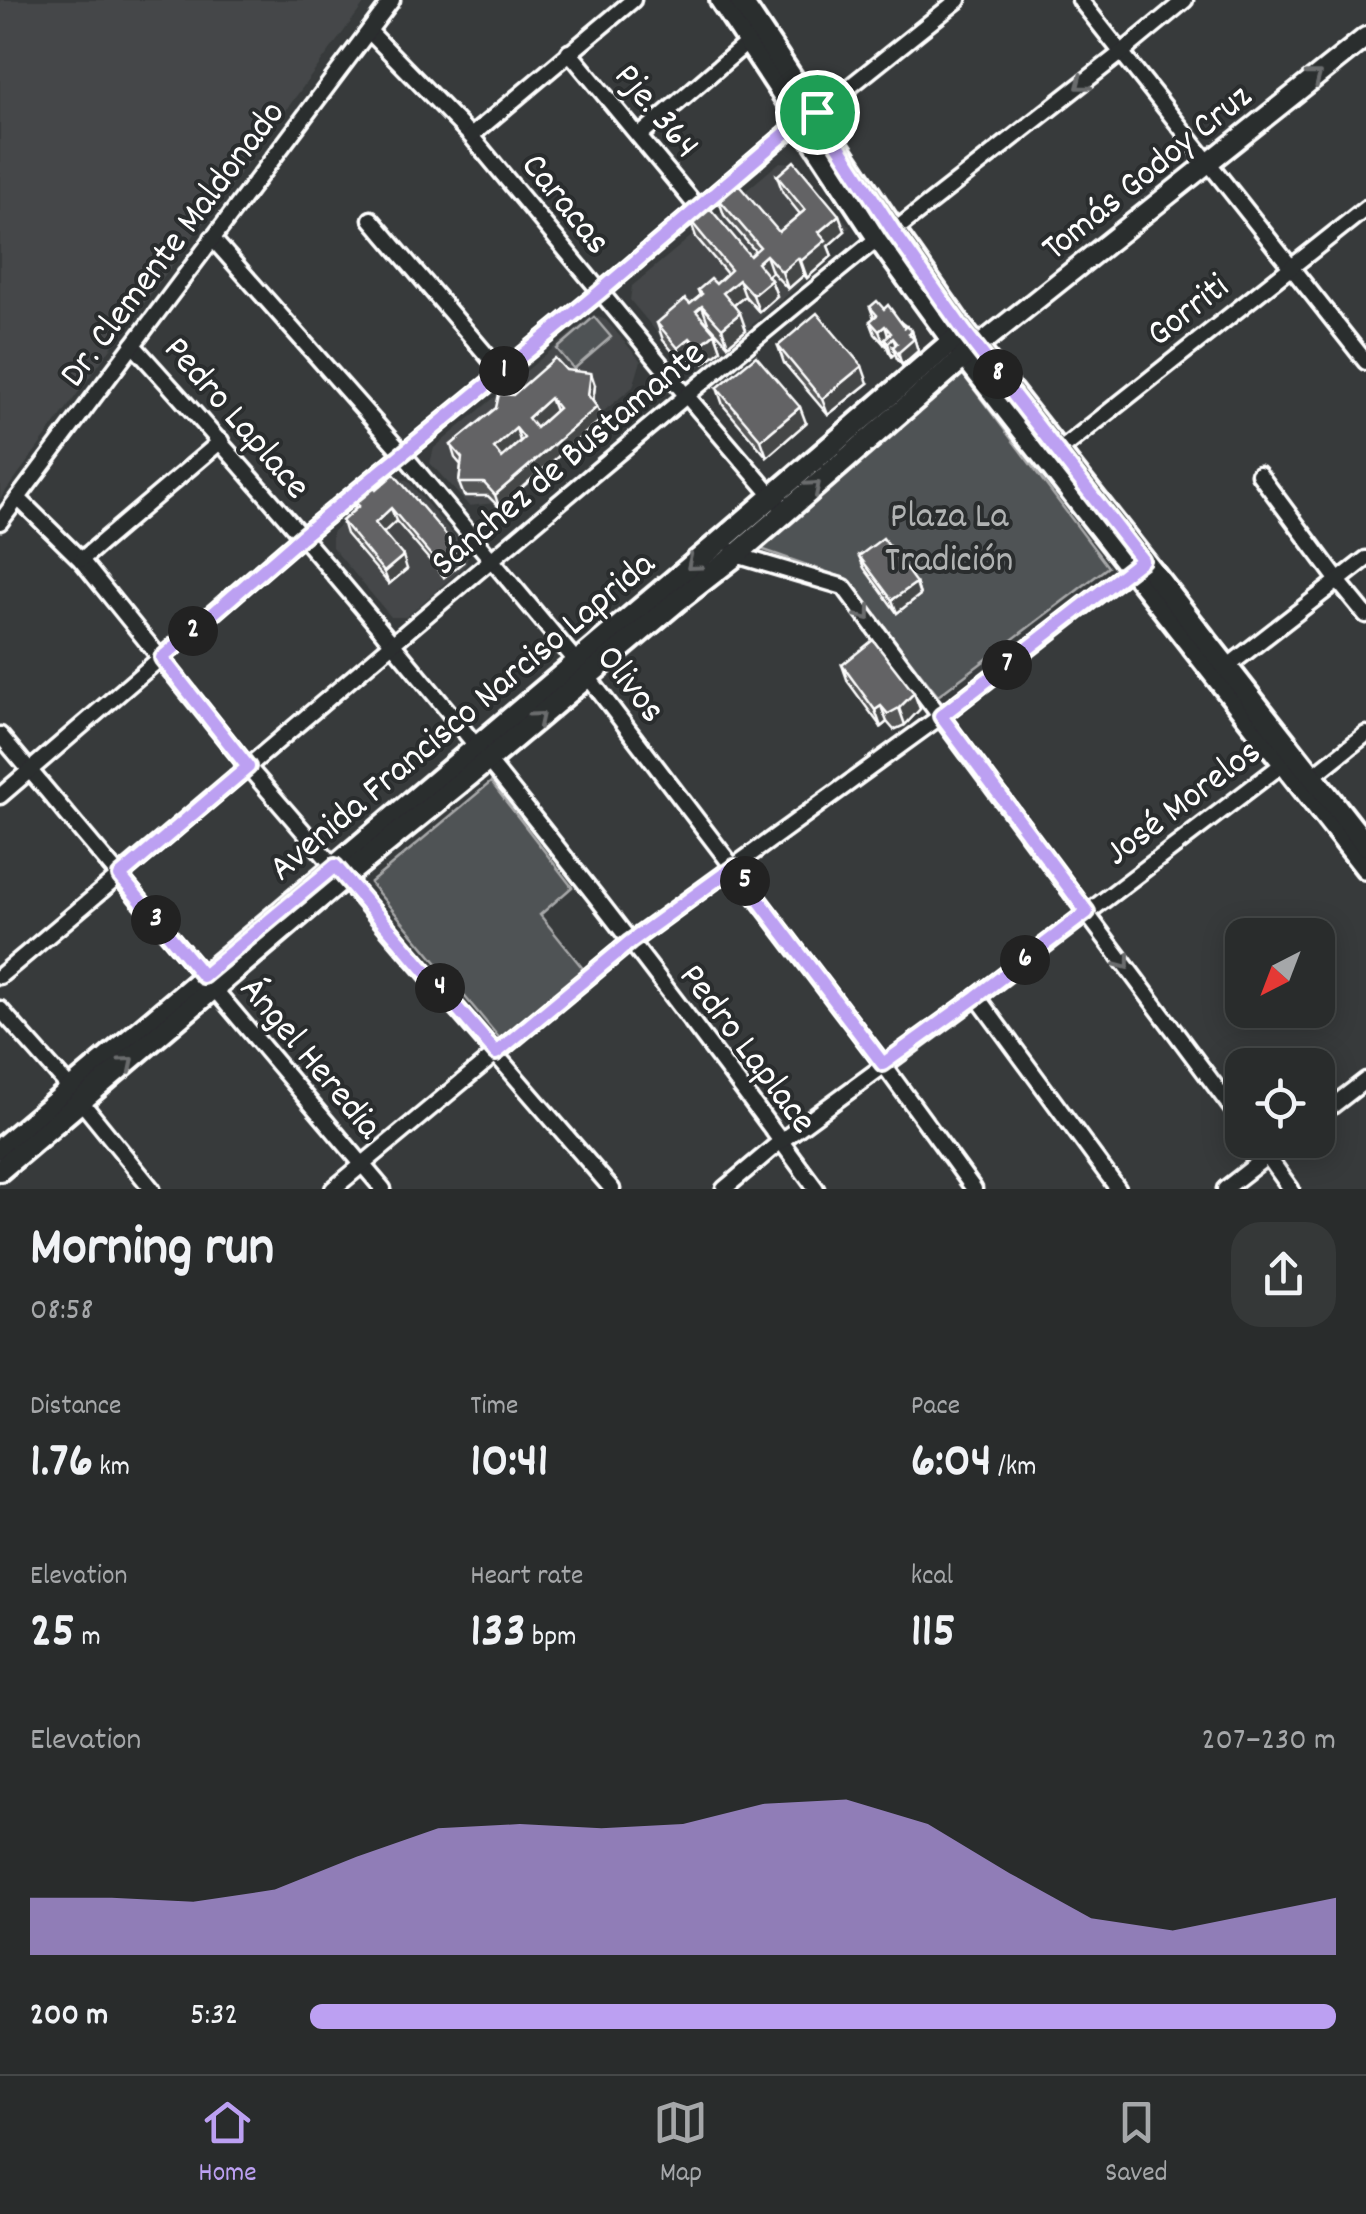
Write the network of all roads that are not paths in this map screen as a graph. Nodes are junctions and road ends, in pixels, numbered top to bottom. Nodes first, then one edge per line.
1 (392, 0) edge
2 (633, 0) edge
3 (720, 0) edge
4 (740, 0) edge
5 (958, 0) edge
6 (1080, 0) edge
7 (1184, 0) edge
8 (370, 31) junction
9 (1366, 36) edge
10 (750, 42) junction
11 (569, 52) junction
12 (1121, 53) junction
13 (809, 116) junction
14 (472, 136) junction
15 (639, 136) junction
16 (1207, 161) junction
17 (698, 208) junction
18 (1366, 208) edge
19 (370, 220) dead end
20 (886, 235) junction
21 (212, 238) junction
22 (1290, 266) junction
23 (600, 292) junction
24 (964, 344) junction
25 (133, 345) junction
26 (1366, 362) edge
27 (502, 372) junction
28 (686, 395) junction
29 (220, 441) junction
30 (403, 454) junction
31 (1053, 456) junction
32 (1259, 474) dead end
33 (18, 498) junction
34 (779, 503) junction
35 (0, 522) edge
36 (301, 537) junction
37 (729, 547) junction
38 (1366, 559) edge
39 (81, 560) junction
40 (493, 560) junction
41 (1136, 565) junction
42 (1338, 582) junction
43 (1366, 615) edge
44 (394, 644) junction
45 (162, 658) junction
46 (1228, 668) junction
47 (582, 669) junction
48 (941, 716) junction
49 (1366, 734) edge
50 (0, 735) edge
51 (483, 753) junction
52 (1290, 758) junction
53 (248, 767) junction
54 (31, 770) junction
55 (1313, 776) junction
56 (0, 796) edge
57 (1366, 844) edge
58 (734, 867) junction
59 (1366, 868) edge
60 (340, 871) junction
61 (120, 876) junction
62 (1087, 912) junction
63 (630, 942) junction
64 (0, 976) edge
65 (209, 983) junction
66 (976, 997) junction
67 (0, 1009) edge
68 (496, 1053) junction
69 (883, 1064) junction
70 (1366, 1080) edge
71 (75, 1095) junction
72 (1225, 1099) edge
73 (1335, 1104) edge
74 (781, 1141) junction
75 (0, 1148) edge
76 (1265, 1158) edge
77 (1269, 1158) edge
78 (362, 1165) junction
79 (0, 1170) edge
80 (152, 1189) edge
81 (333, 1189) edge
82 (383, 1189) edge
83 (612, 1189) edge
84 (724, 1189) edge
85 (816, 1189) edge
86 (974, 1189) edge
87 (1118, 1189) edge
88 (1225, 1189) edge
89 (1291, 1189) edge

1 - 8 street, Dr. Clemente Maldonado
2 - 11 street
3 - 10 main road
4 - 13 main road
5 - 13 street
6 - 12 street
7 - 12 street, Sánchez de Bustamante
8 - 14 street, Caracas
8 - 21 street, Dr. Clemente Maldonado
16 -> 9 street, Tomás Godoy Cruz
10 - 13 main road
10 - 15 street
11 - 14 street
11 - 15 street, Pje. 364
12 - 16 street
12 -> 20 street, Sánchez de Bustamante
13 - 17 street
13 - 20 main road
14 - 23 street, Caracas
15 - 17 street, Pje. 364
16 - 22 street
16 - 24 street, Tomás Godoy Cruz
17 - 23 street
18 - 22 street, Gorriti
19 - 27 street
20 - 24 main road
20 - 28 street, Sánchez de Bustamante
21 - 25 street, Dr. Clemente Maldonado
21 - 30 street, Olivos
22 - 26 street
22 - 31 street, Gorriti
23 - 27 street
23 - 28 street, Caracas
24 - 31 main road
24 - 34 main road, Avenida Francisco Narciso Laprida
25 - 29 street, Pedro Laplace
25 - 33 street, Dr. Clemente Maldonado
27 - 30 street
28 - 34 street, Caracas
28 - 40 street, Sánchez de Bustamante
29 - 36 street, Pedro Laplace
29 - 39 street
30 - 36 street
30 - 40 street, Olivos
31 - 41 main road
32 - 42 street
33 - 35 street, Dr. Clemente Maldonado
33 - 39 street
34 - 37 main road, Avenida Francisco Narciso Laprida
36 - 44 street, Pedro Laplace
36 - 45 street
37 - 47 main road, Avenida Francisco Narciso Laprida
37 -> 48 street
38 - 42 street
39 - 45 street
40 - 44 street, Sánchez de Bustamante
40 - 47 street, Olivos
41 - 46 main road
41 - 48 street
41 - 52 main road
42 - 43 street
42 - 46 street
44 - 51 street, Pedro Laplace
44 - 53 street, Sánchez de Bustamante
45 - 53 street
45 - 54 street
46 - 52 main road
47 - 51 main road, Avenida Francisco Narciso Laprida
47 - 58 street, Olivos
48 - 58 street
48 - 62 street
49 - 55 street
50 - 54 street, Ángel Heredia
51 - 60 main road, Avenida Francisco Narciso Laprida
51 - 63 street, Pedro Laplace
52 - 55 main road
52 - 59 main road
52 - 62 street, José Morelos
53 - 60 street
53 - 61 street, Sánchez de Bustamante
54 - 56 street
54 - 61 street, Ángel Heredia
55 - 57 main road
58 - 63 street
58 - 69 street, Olivos
60 - 65 main road, Avenida Francisco Narciso Laprida
60 - 68 street
61 - 64 street, Sánchez de Bustamante
61 - 65 street, Ángel Heredia
62 - 66 street, José Morelos
62 -> 72 street
63 - 68 street
63 - 74 street, Pedro Laplace
65 - 71 main road, Avenida Francisco Narciso Laprida
65 - 78 street, Ángel Heredia
66 - 69 street, José Morelos
66 - 87 street
67 - 71 street
68 - 78 street
68 - 83 street
69 - 74 street, José Morelos
69 - 86 street, Olivos
70 - 73 street
71 - 75 main road, Avenida Francisco Narciso Laprida
71 - 79 main road, Avenida Francisco Narciso Laprida
71 - 80 street
74 - 84 street, José Morelos
74 - 85 street, Pedro Laplace
76 - 88 street
77 - 89 street
78 - 81 street
78 - 82 street, Ángel Heredia

